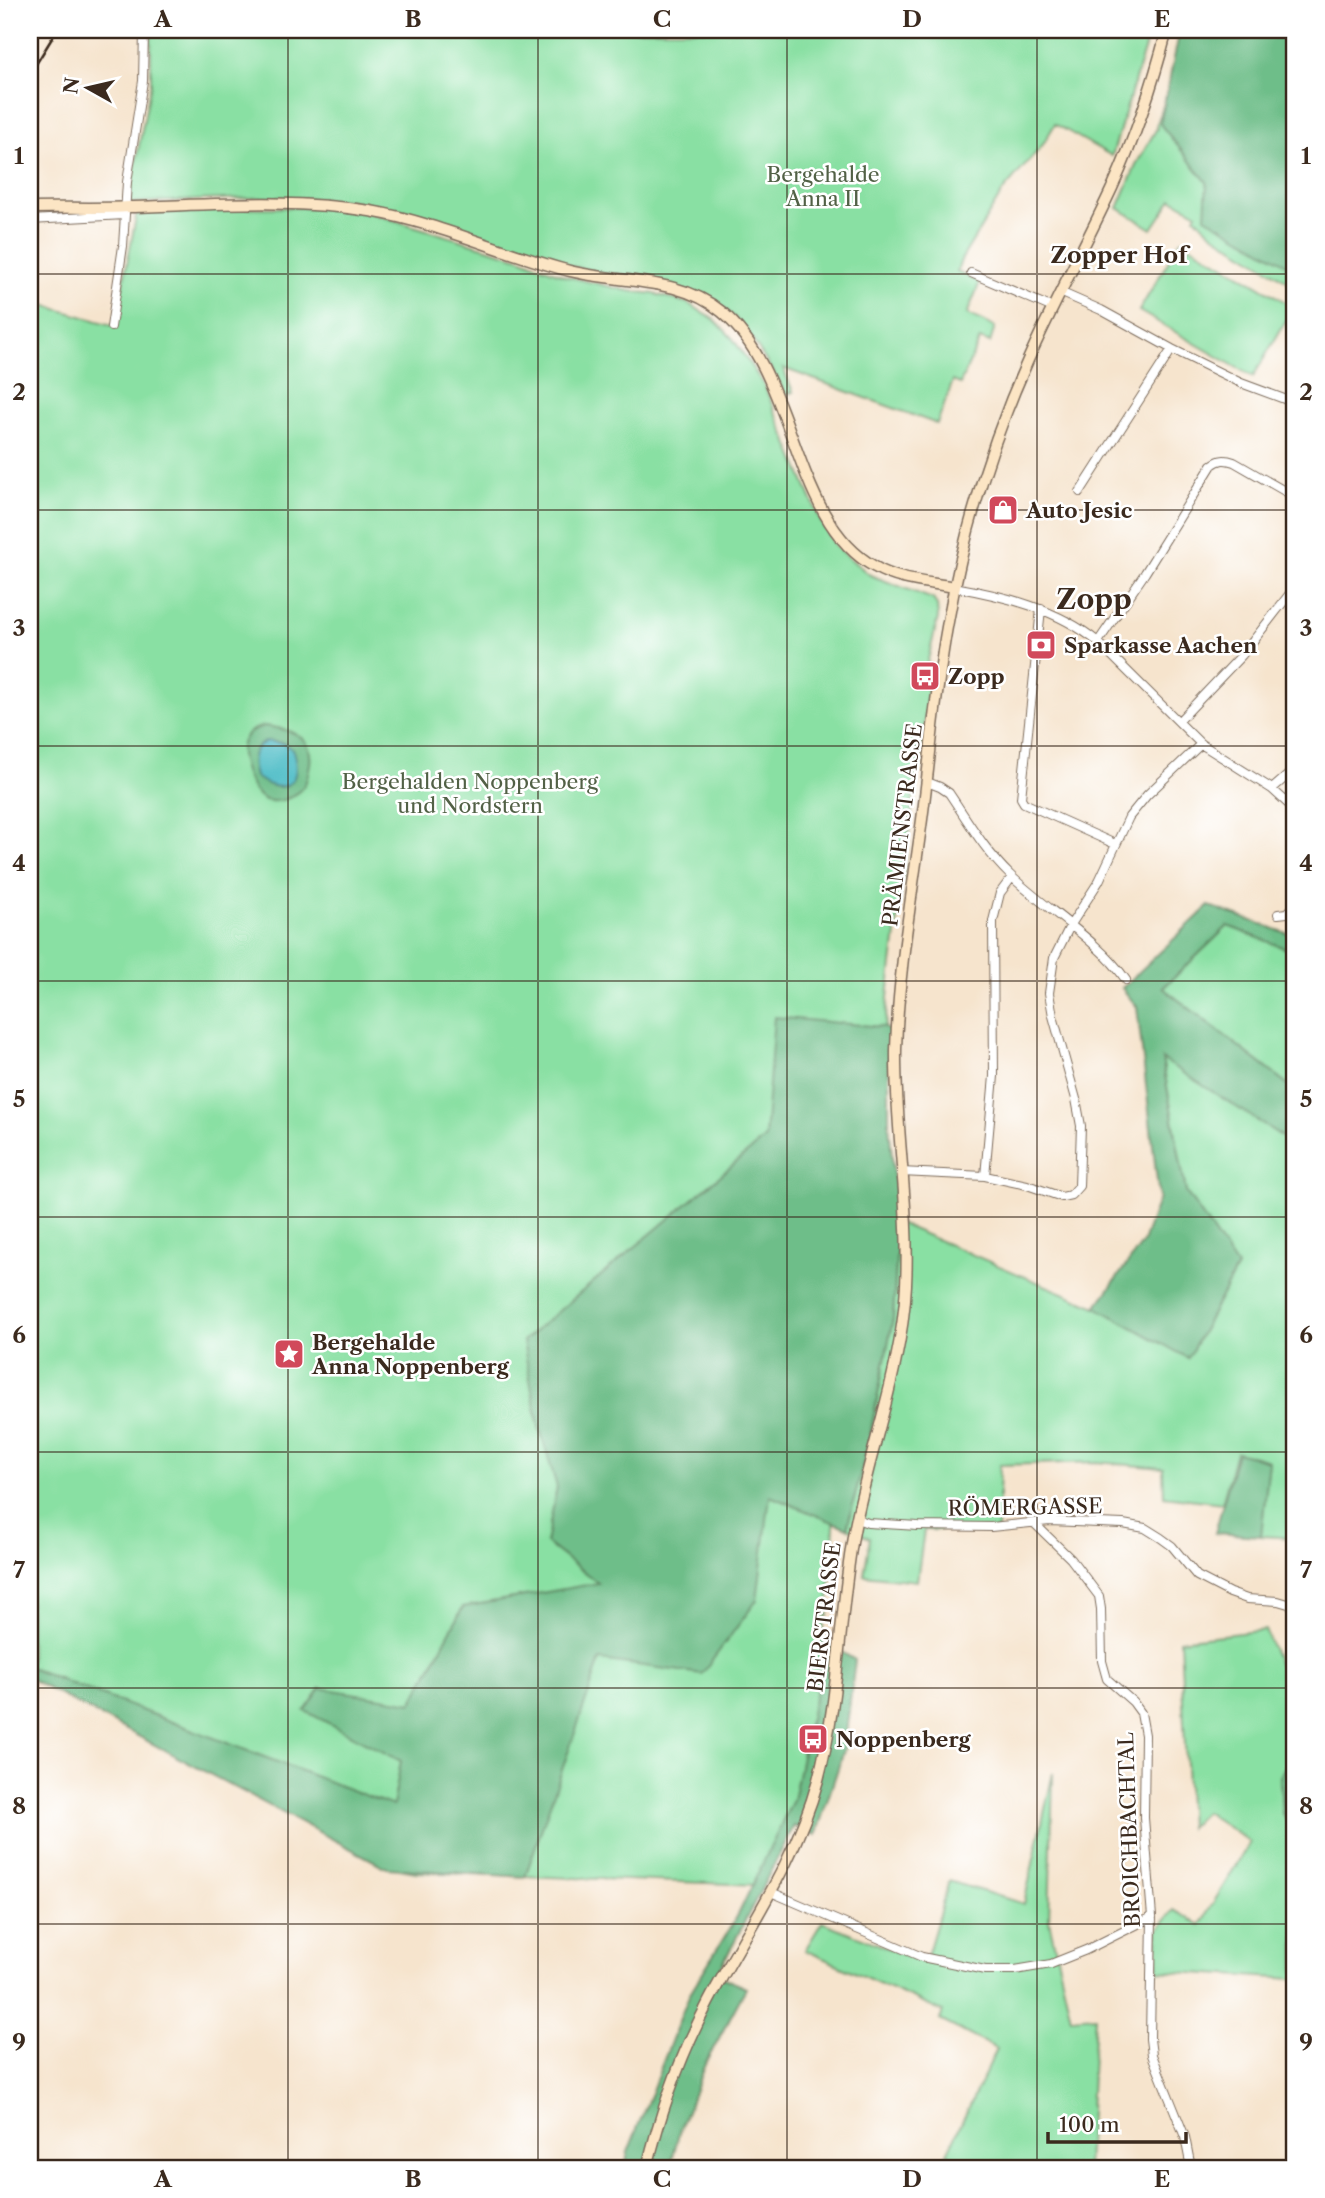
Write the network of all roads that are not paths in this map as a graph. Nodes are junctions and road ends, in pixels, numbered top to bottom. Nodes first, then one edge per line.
1 (144, 30) edge
2 (1167, 30) edge
3 (30, 208) edge
4 (125, 211) junction
5 (30, 220) edge
6 (971, 273) dead end
7 (1060, 292) junction
8 (1053, 308) junction
9 (111, 327) dead end
10 (1172, 349) junction
11 (1295, 403) edge
12 (1080, 492) dead end
13 (1295, 497) edge
14 (954, 587) junction
15 (1295, 587) edge
16 (1041, 609) junction
17 (1098, 642) junction
18 (1179, 722) junction
19 (1201, 744) junction
20 (1295, 769) edge
21 (927, 782) junction
22 (1272, 789) junction
23 (1295, 810) edge
24 (1115, 844) junction
25 (1012, 877) junction
26 (1295, 906) edge
27 (1278, 914) dead end
28 (1070, 926) junction
29 (1126, 980) dead end
30 (901, 1172) junction
31 (985, 1176) junction
32 (904, 1205) joint
33 (857, 1520) junction
34 (1034, 1524) junction
35 (1295, 1606) edge
36 (771, 1892) junction
37 (1152, 1917) junction
38 (647, 2168) edge
39 (1191, 2168) edge

1 - 4 street
2 - 7 main road, PRÄMIENSTRASSE
3 - 4 main road
4 - 5 street
4 - 9 street
4 - 14 main road
6 - 8 street
7 - 8 main road, PRÄMIENSTRASSE
7 - 10 street
8 - 14 main road, PRÄMIENSTRASSE
10 - 11 street
10 - 12 street
13 - 17 street
14 - 16 street
14 - 21 main road, PRÄMIENSTRASSE
15 - 18 street
16 - 17 street
16 - 24 street
17 - 18 street
18 - 19 street
19 - 22 street
19 - 24 street
20 - 22 street
21 - 25 street
21 - 30 main road, PRÄMIENSTRASSE
22 - 23 street
24 - 28 street
25 - 28 street
25 - 31 street
26 - 27 street
28 - 29 street
28 - 31 street
30 - 31 street
30 - 32 main road, PRÄMIENSTRASSE
32 - 33 main road, BIERSTRASSE
33 - 34 street, RÖMERGASSE
33 - 36 main road, BIERSTRASSE
34 - 35 street, RÖMERGASSE
34 - 37 street, BROICHBACHTAL
36 - 37 street
36 - 38 main road, BIERSTRASSE
37 - 39 street, BROICHBACHTAL

